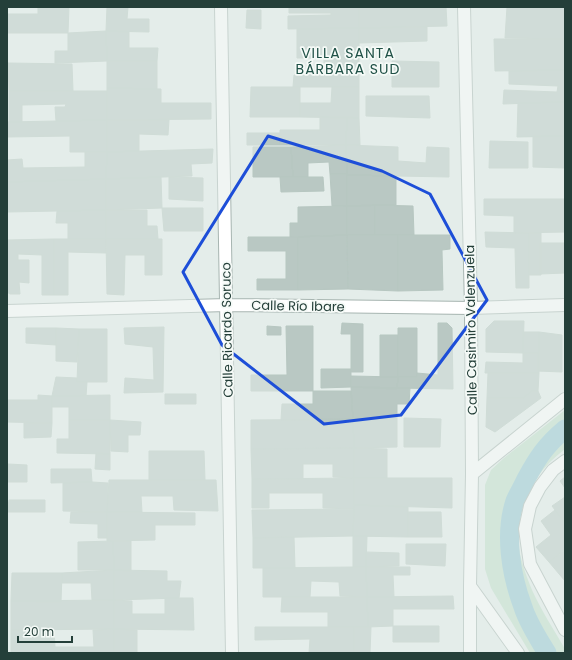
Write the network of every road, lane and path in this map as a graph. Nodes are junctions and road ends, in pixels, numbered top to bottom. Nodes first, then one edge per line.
1 (221, 7) edge
2 (464, 7) edge
3 (227, 305) junction
4 (565, 305) edge
5 (471, 308) junction
6 (7, 311) edge
7 (565, 399) edge
8 (565, 461) edge
9 (472, 474) junction
10 (470, 586) junction
11 (565, 630) edge
12 (232, 653) edge
13 (470, 653) edge
14 (518, 653) edge

1 - 3 street, Calle Ricardo Soruco
2 - 5 street, Calle Casimiro Valenzuela
3 - 5 street, Calle Río Ibare
3 - 6 street, Calle Río Ibare
3 - 12 street, Calle Ricardo Soruco
4 - 5 street, Calle Río Ibare
5 - 9 street, Calle Casimiro Valenzuela
7 - 9 street
8 - 11 street
9 - 10 street, Calle Casimiro Valenzuela
10 - 13 street, Calle Casimiro Valenzuela
10 - 14 street

